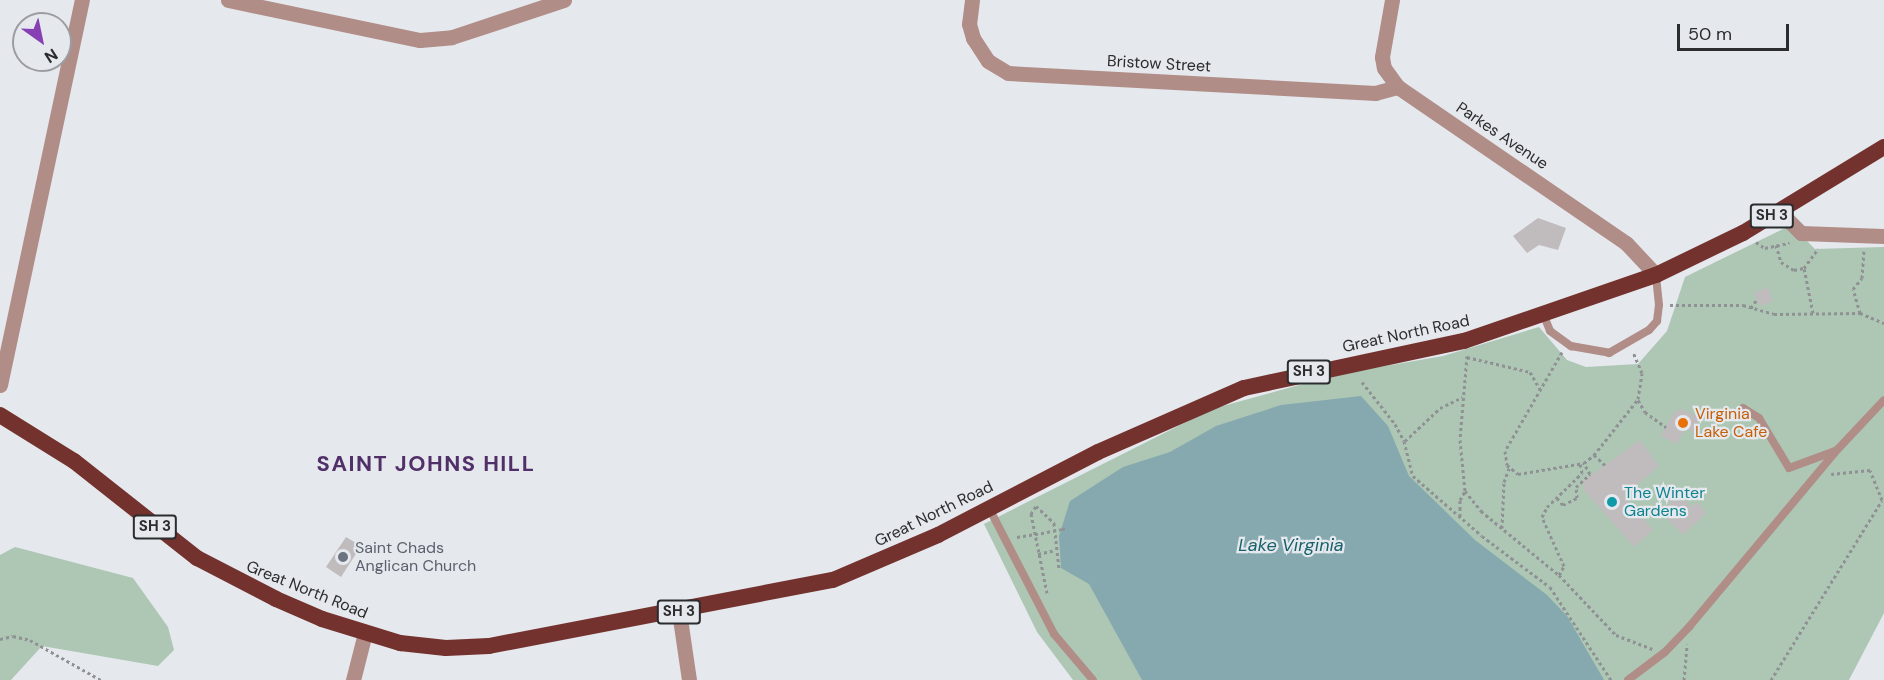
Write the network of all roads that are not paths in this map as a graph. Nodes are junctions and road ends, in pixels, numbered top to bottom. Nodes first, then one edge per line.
1 (82, 0) edge
2 (228, 0) edge
3 (564, 0) edge
4 (972, 0) edge
5 (1392, 0) edge
6 (1398, 87) junction
7 (1884, 147) edge
8 (1780, 212) junction
9 (1884, 236) edge
10 (1656, 275) junction
11 (1544, 316) junction
12 (0, 385) edge
13 (1884, 400) edge
14 (1743, 408) dead end
15 (0, 415) edge
16 (1836, 451) junction
17 (989, 508) junction
18 (679, 612) junction
19 (365, 633) junction
20 (353, 680) edge
21 (689, 680) edge
22 (1093, 680) edge
23 (1628, 680) edge

1 - 12 street
2 - 3 street
4 - 6 street, Bristow Street
5 - 6 street, Parkes Avenue
6 - 10 street, Parkes Avenue
7 - 8 highway, Great North Road / SH 3
8 - 9 street
8 - 10 highway, Great North Road / SH 3
10 - 11 highway, Great North Road / SH 3
10 - 11 lane
11 - 17 highway, Great North Road / SH 3
13 - 16 lane
14 - 16 lane
15 - 19 highway, Great North Road / SH 3
16 - 23 lane
17 - 18 highway, Great North Road / SH 3
17 - 22 lane
18 - 19 highway, Great North Road / SH 3
18 - 21 street
19 - 20 street

